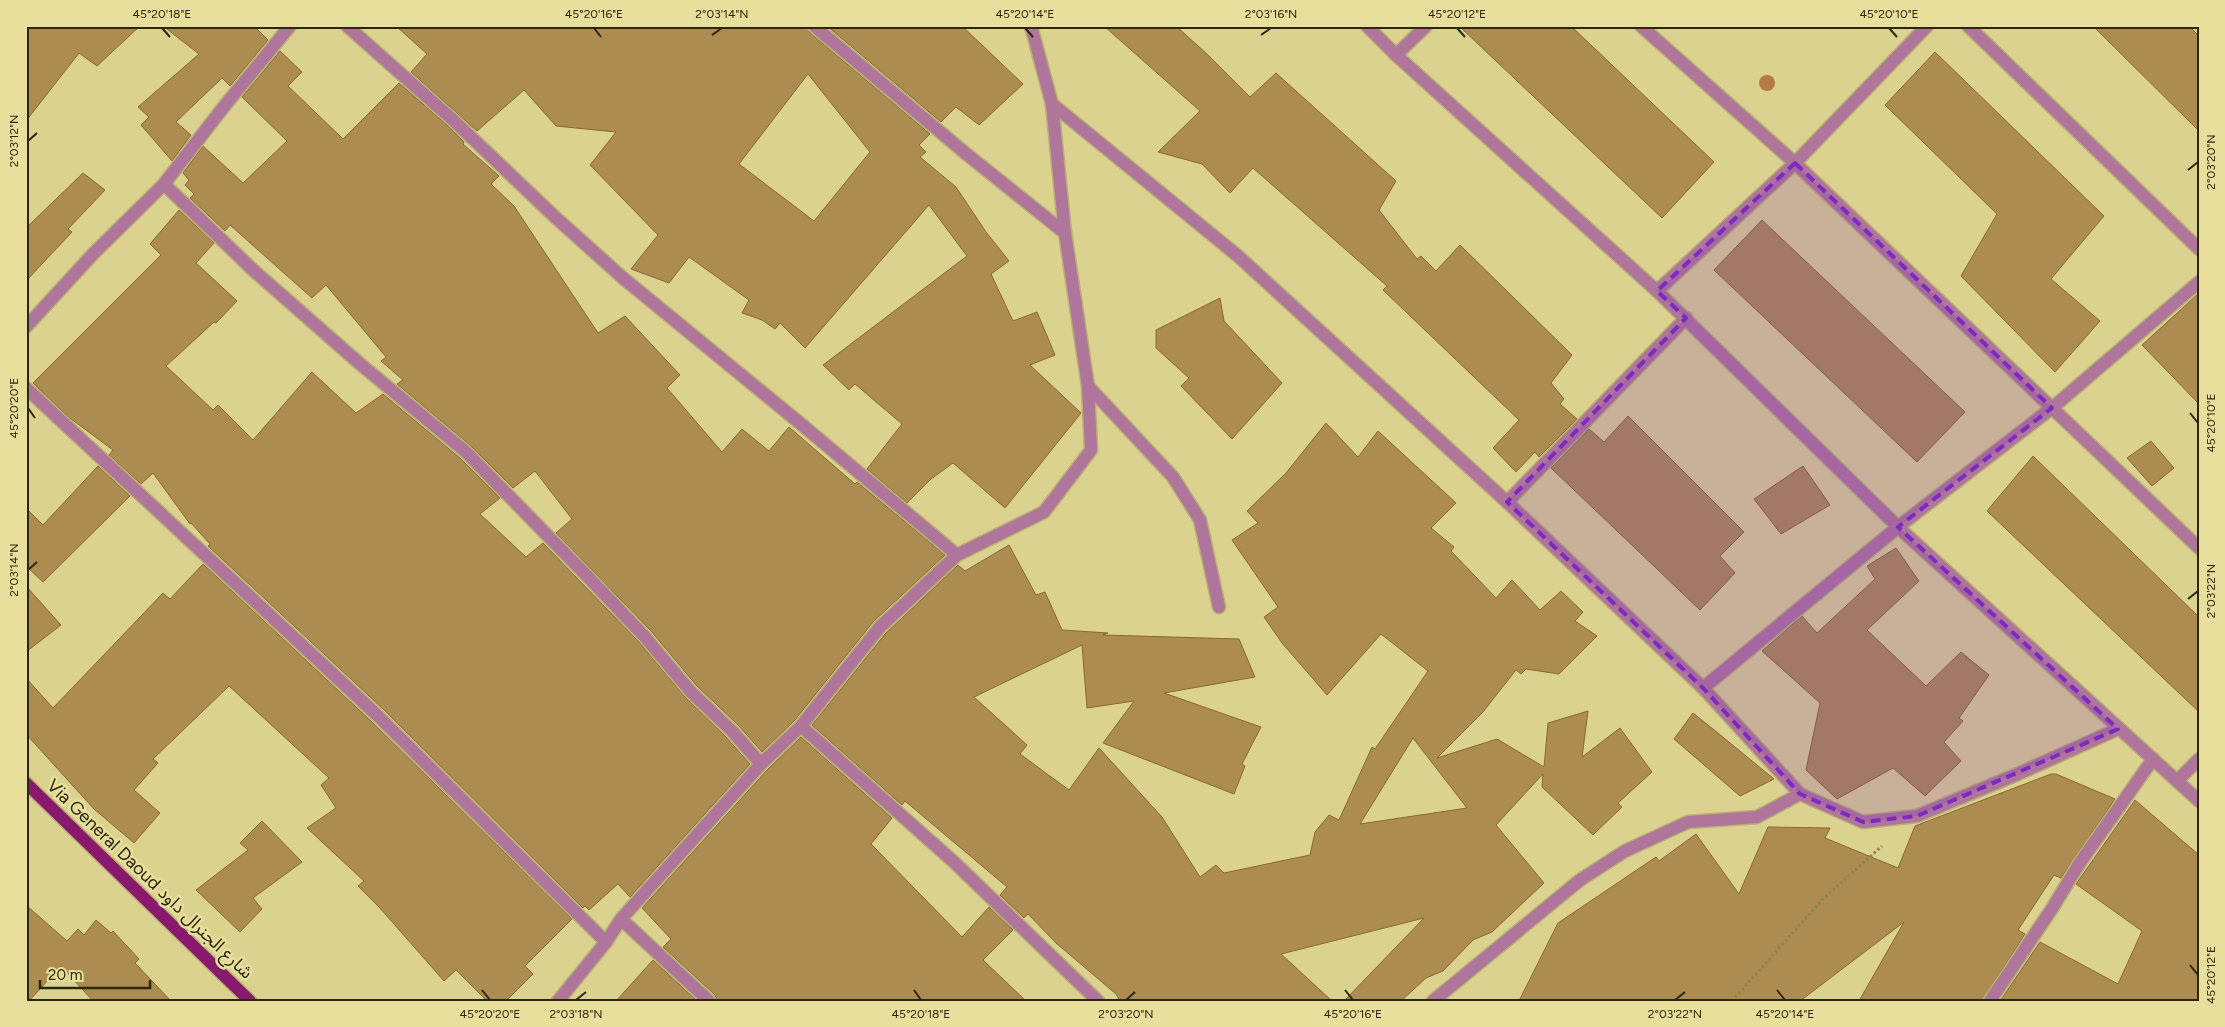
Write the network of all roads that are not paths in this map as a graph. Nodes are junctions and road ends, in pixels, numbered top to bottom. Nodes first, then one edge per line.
1 (290, 26) edge
2 (347, 26) edge
3 (814, 26) edge
4 (1031, 26) edge
5 (1367, 26) edge
6 (1426, 26) edge
7 (1641, 26) edge
8 (1927, 26) edge
9 (1968, 26) edge
10 (1396, 55) junction
11 (1052, 104) junction
12 (1795, 163) junction
13 (164, 184) junction
14 (1065, 233) junction
15 (2199, 249) edge
16 (2199, 282) edge
17 (1657, 291) junction
18 (1686, 318) junction
19 (26, 327) edge
20 (1088, 386) junction
21 (26, 388) edge
22 (2052, 408) junction
23 (1507, 502) junction
24 (1898, 527) junction
25 (2199, 548) edge
26 (956, 555) junction
27 (1219, 607) dead end
28 (1703, 688) junction
29 (800, 726) junction
30 (2118, 729) junction
31 (2153, 758) junction
32 (2199, 759) edge
33 (761, 764) junction
34 (2178, 780) junction
35 (26, 783) edge
36 (1800, 794) junction
37 (2199, 801) edge
38 (620, 919) junction
39 (606, 942) junction
40 (250, 1001) edge
41 (558, 1001) edge
42 (709, 1001) edge
43 (1098, 1001) edge
44 (1433, 1001) edge
45 (1990, 1001) edge

1 - 13 street
2 - 26 street
3 - 14 street
4 - 11 street
5 - 10 street
6 - 10 street
7 - 12 street
8 - 12 street
9 - 15 street
10 - 17 street
11 - 14 street
11 - 23 street
12 - 17 street
12 - 22 street
13 - 19 street
13 - 33 street
14 - 20 street
16 - 22 street
17 - 18 street
18 - 23 street
18 - 24 street
20 - 26 street
20 - 27 street
21 - 39 street
22 - 24 street
22 - 25 street
23 - 28 street
24 - 28 street
24 - 30 street
26 - 29 street
28 - 36 street
29 - 33 street
29 - 43 street
30 - 31 street
30 - 36 street
31 - 34 street
31 - 45 street
32 - 34 street
33 - 38 street
34 - 37 street
35 - 40 main road, Via General Daoud شارع الجنرال داود
36 - 44 street
38 - 39 street
38 - 42 street
39 - 41 street

